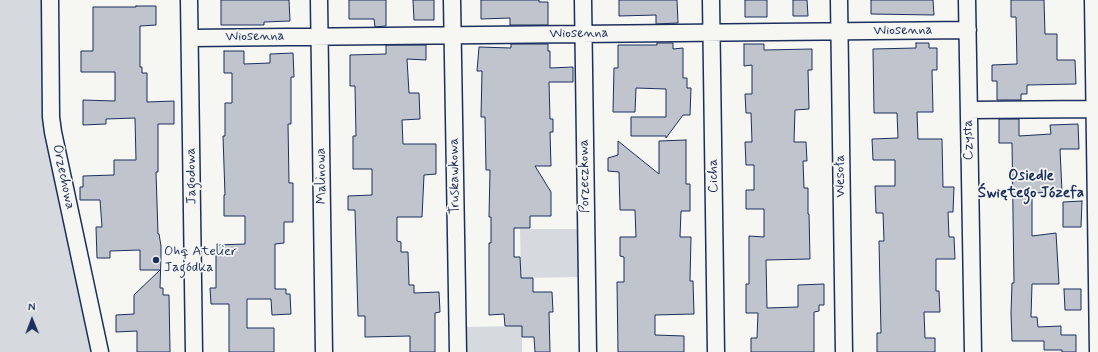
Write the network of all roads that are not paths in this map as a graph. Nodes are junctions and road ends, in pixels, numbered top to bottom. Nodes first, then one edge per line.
1 (50, 0) edge
2 (189, 0) edge
3 (320, 0) edge
4 (452, 0) edge
5 (583, 0) edge
6 (711, 0) edge
7 (839, 0) edge
8 (967, 0) edge
9 (1093, 0) edge
10 (968, 30) junction
11 (839, 31) junction
12 (711, 33) junction
13 (583, 34) junction
14 (453, 35) junction
15 (320, 37) junction
16 (190, 38) junction
17 (1094, 109) junction
18 (969, 110) junction
19 (1096, 132) edge
20 (100, 352) edge
21 (194, 352) edge
22 (324, 352) edge
23 (458, 352) edge
24 (588, 352) edge
25 (716, 352) edge
26 (844, 352) edge
27 (972, 352) edge
28 (1098, 352) edge

1 - 20 street, Orzechowa
2 - 16 street, Jagodowa
3 - 15 street, Malinowa
4 - 14 street, Truskawkowa
5 - 13 street, Porzeczkowa
6 - 12 street, Cicha
7 - 11 street, Wesoła
8 - 10 street, Czysta
9 - 17 street
10 - 11 street, Wiosenna
10 - 18 street, Czysta
11 - 12 street, Wiosenna
11 - 26 street, Wesoła
12 - 13 street, Wiosenna
12 - 25 street, Cicha
13 - 14 street, Wiosenna
13 - 24 street, Porzeczkowa
14 - 15 street, Wiosenna
14 - 23 street, Truskawkowa
15 - 16 street, Wiosenna
15 - 22 street, Malinowa
16 - 21 street, Jagodowa
17 - 18 street
17 - 19 street
18 - 27 street, Czysta
19 - 28 street

